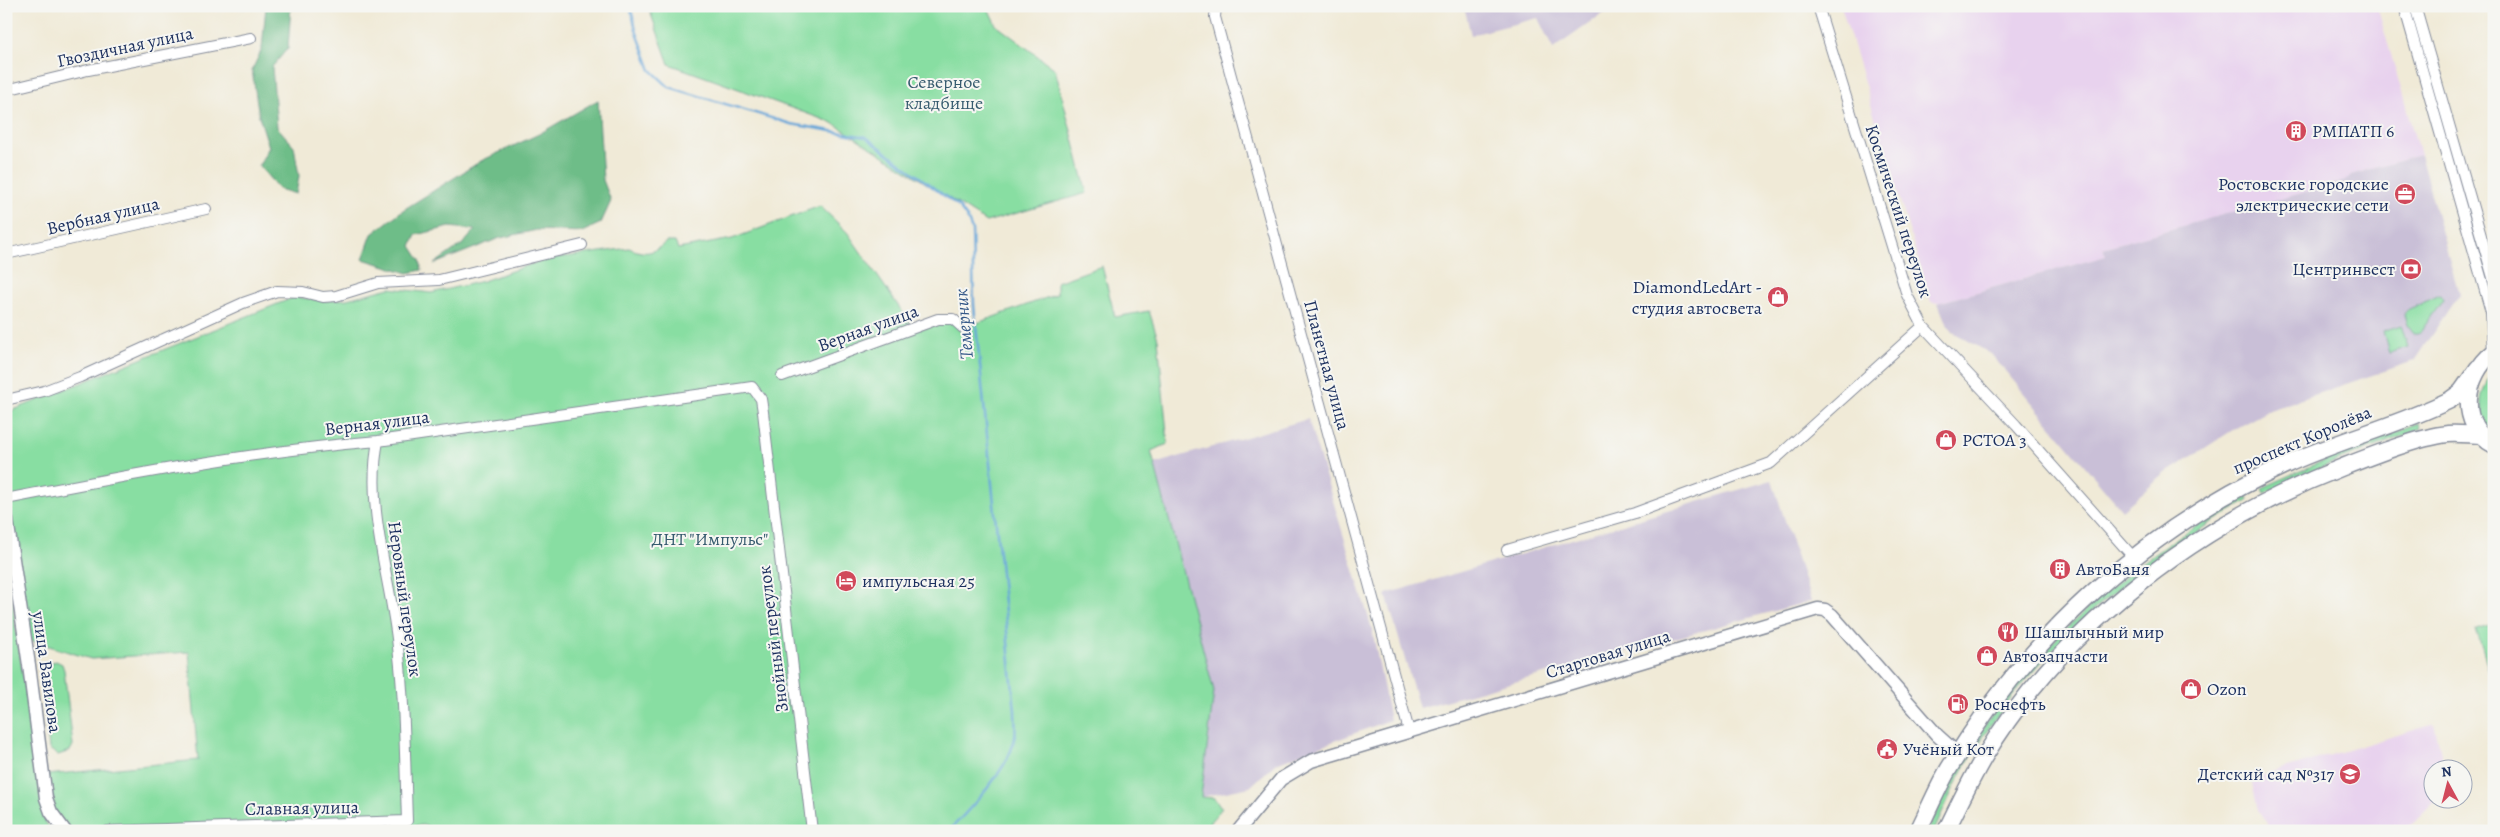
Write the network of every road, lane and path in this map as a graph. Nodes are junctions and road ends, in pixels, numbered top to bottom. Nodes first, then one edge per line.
1 (1216, 6) edge
2 (1818, 6) edge
3 (2404, 6) edge
4 (2415, 6) edge
5 (251, 38) dead end
6 (6, 90) edge
7 (206, 209) dead end
8 (582, 245) dead end
9 (6, 254) edge
10 (2494, 281) edge
11 (1923, 326) junction
12 (963, 328) dead end
13 (2493, 352) edge
14 (2478, 368) junction
15 (782, 376) dead end
16 (752, 387) joint
17 (6, 400) edge
18 (2488, 440) edge
19 (378, 441) junction
20 (2249, 483) junction
21 (6, 499) edge
22 (2259, 505) junction
23 (6, 514) edge
24 (1507, 550) dead end
25 (2134, 558) junction
26 (1409, 731) junction
27 (1958, 754) junction
28 (407, 821) joint
29 (65, 831) edge
30 (108, 831) edge
31 (812, 831) edge
32 (1238, 831) edge
33 (1918, 831) edge
34 (1946, 831) edge

1 - 26 street, Планетная улица
2 - 11 street, Космический переулок
3 - 13 street
4 - 10 street
5 - 6 street, Гвоздичная улица
7 - 9 street, Вербная улица
8 - 17 street
11 - 24 street
11 - 25 street, Космический переулок
12 - 15 street, Верная улица
13 - 14 main road
14 - 18 main road
14 - 20 main road, проспект Королёва
16 - 19 street, Верная улица
16 - 31 street, Знойный переулок
18 - 22 main road
19 - 21 street, Верная улица
19 - 28 street, Неровный переулок
20 - 22 main road
20 - 25 main road, проспект Королёва
22 - 34 main road
23 - 29 street, улица Вавилова
25 - 27 main road, проспект Королёва
26 - 27 street, Стартовая улица
26 - 32 street, Стартовая улица
27 - 33 main road, проспект Королёва
28 - 30 street, Славная улица

